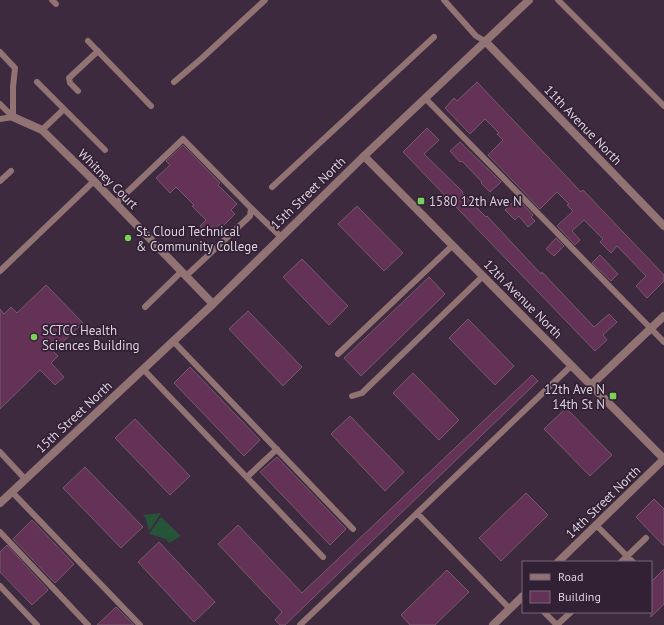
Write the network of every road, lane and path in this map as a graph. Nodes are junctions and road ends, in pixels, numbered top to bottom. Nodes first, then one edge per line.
1 (265, 0) edge
2 (444, 0) edge
3 (529, 0) edge
4 (558, 0) edge
5 (434, 37) dead end
6 (88, 41) dead end
7 (485, 41) junction
8 (98, 51) junction
9 (0, 52) edge
10 (37, 82) dead end
11 (174, 82) dead end
12 (78, 91) dead end
13 (425, 98) junction
14 (0, 104) edge
15 (151, 106) dead end
16 (664, 106) edge
17 (64, 109) junction
18 (12, 117) junction
19 (0, 119) edge
20 (42, 130) junction
21 (105, 150) dead end
22 (364, 156) junction
23 (12, 170) dead end
24 (0, 181) edge
25 (94, 181) junction
26 (272, 187) dead end
27 (116, 203) junction
28 (251, 208) junction
29 (664, 226) edge
30 (281, 237) junction
31 (453, 245) junction
32 (0, 271) edge
33 (184, 274) junction
34 (483, 276) junction
35 (213, 304) junction
36 (145, 307) dead end
37 (664, 316) edge
38 (651, 329) junction
39 (173, 341) junction
40 (664, 342) edge
41 (338, 354) dead end
42 (572, 365) junction
43 (143, 369) junction
44 (591, 385) junction
45 (352, 396) dead end
46 (276, 449) junction
47 (0, 452) edge
48 (664, 459) edge
49 (247, 477) junction
50 (25, 479) junction
51 (12, 492) junction
52 (0, 503) edge
53 (417, 513) junction
54 (596, 525) junction
55 (353, 529) dead end
56 (0, 532) edge
57 (646, 538) dead end
58 (627, 556) junction
59 (323, 557) dead end
60 (559, 561) edge
61 (622, 561) edge
62 (632, 561) edge
63 (0, 586) edge
64 (522, 597) edge
65 (510, 609) junction
66 (545, 613) edge
67 (570, 613) edge
68 (37, 625) edge
69 (88, 625) edge
70 (140, 625) edge
71 (300, 625) edge
72 (493, 625) edge
73 (557, 625) edge

1 - 11 lane
2 - 7 lane
3 - 7 street, 15th Street North
4 - 16 lane
5 - 26 lane
6 - 8 lane
7 - 13 street, 15th Street North
7 - 29 street, 11th Avenue North
8 - 12 lane
8 - 15 lane
9 - 18 lane
10 - 17 lane
13 - 22 street, 15th Street North
13 - 38 lane
14 - 18 lane
17 - 20 lane
17 - 21 lane
18 - 19 lane
18 - 20 street, Whitney Court
20 - 25 street, Whitney Court
22 - 30 street, 15th Street North
22 - 31 street, 12th Avenue North
23 - 24 lane
25 - 27 street, Whitney Court
25 - 32 lane
27 - 28 lane
27 - 33 street, Whitney Court
28 - 30 lane
28 - 33 lane
30 - 35 street, 15th Street North
31 - 34 street, 12th Avenue North
31 - 41 lane
33 - 35 street, Whitney Court
33 - 36 lane
34 - 42 street, 12th Avenue North
34 - 45 lane
35 - 39 street, 15th Street North
37 - 38 street
38 - 40 lane
38 - 44 street
39 - 43 street, 15th Street North
39 - 46 lane
42 - 44 street, 12th Avenue North
42 - 53 lane
43 - 49 lane
43 - 50 street, 15th Street North
44 - 48 street, 12th Avenue North
46 - 49 lane
46 - 55 lane
47 - 50 lane
48 - 54 street, 14th Street North
49 - 59 lane
50 - 51 street, 15th Street North
51 - 52 street, 15th Street North
51 - 70 lane
53 - 65 lane
53 - 71 lane
54 - 58 lane
54 - 60 street, 14th Street North
56 - 69 lane
57 - 58 lane
58 - 61 lane
58 - 62 lane
63 - 68 lane
64 - 65 street
65 - 72 street
66 - 73 lane
67 - 73 lane

